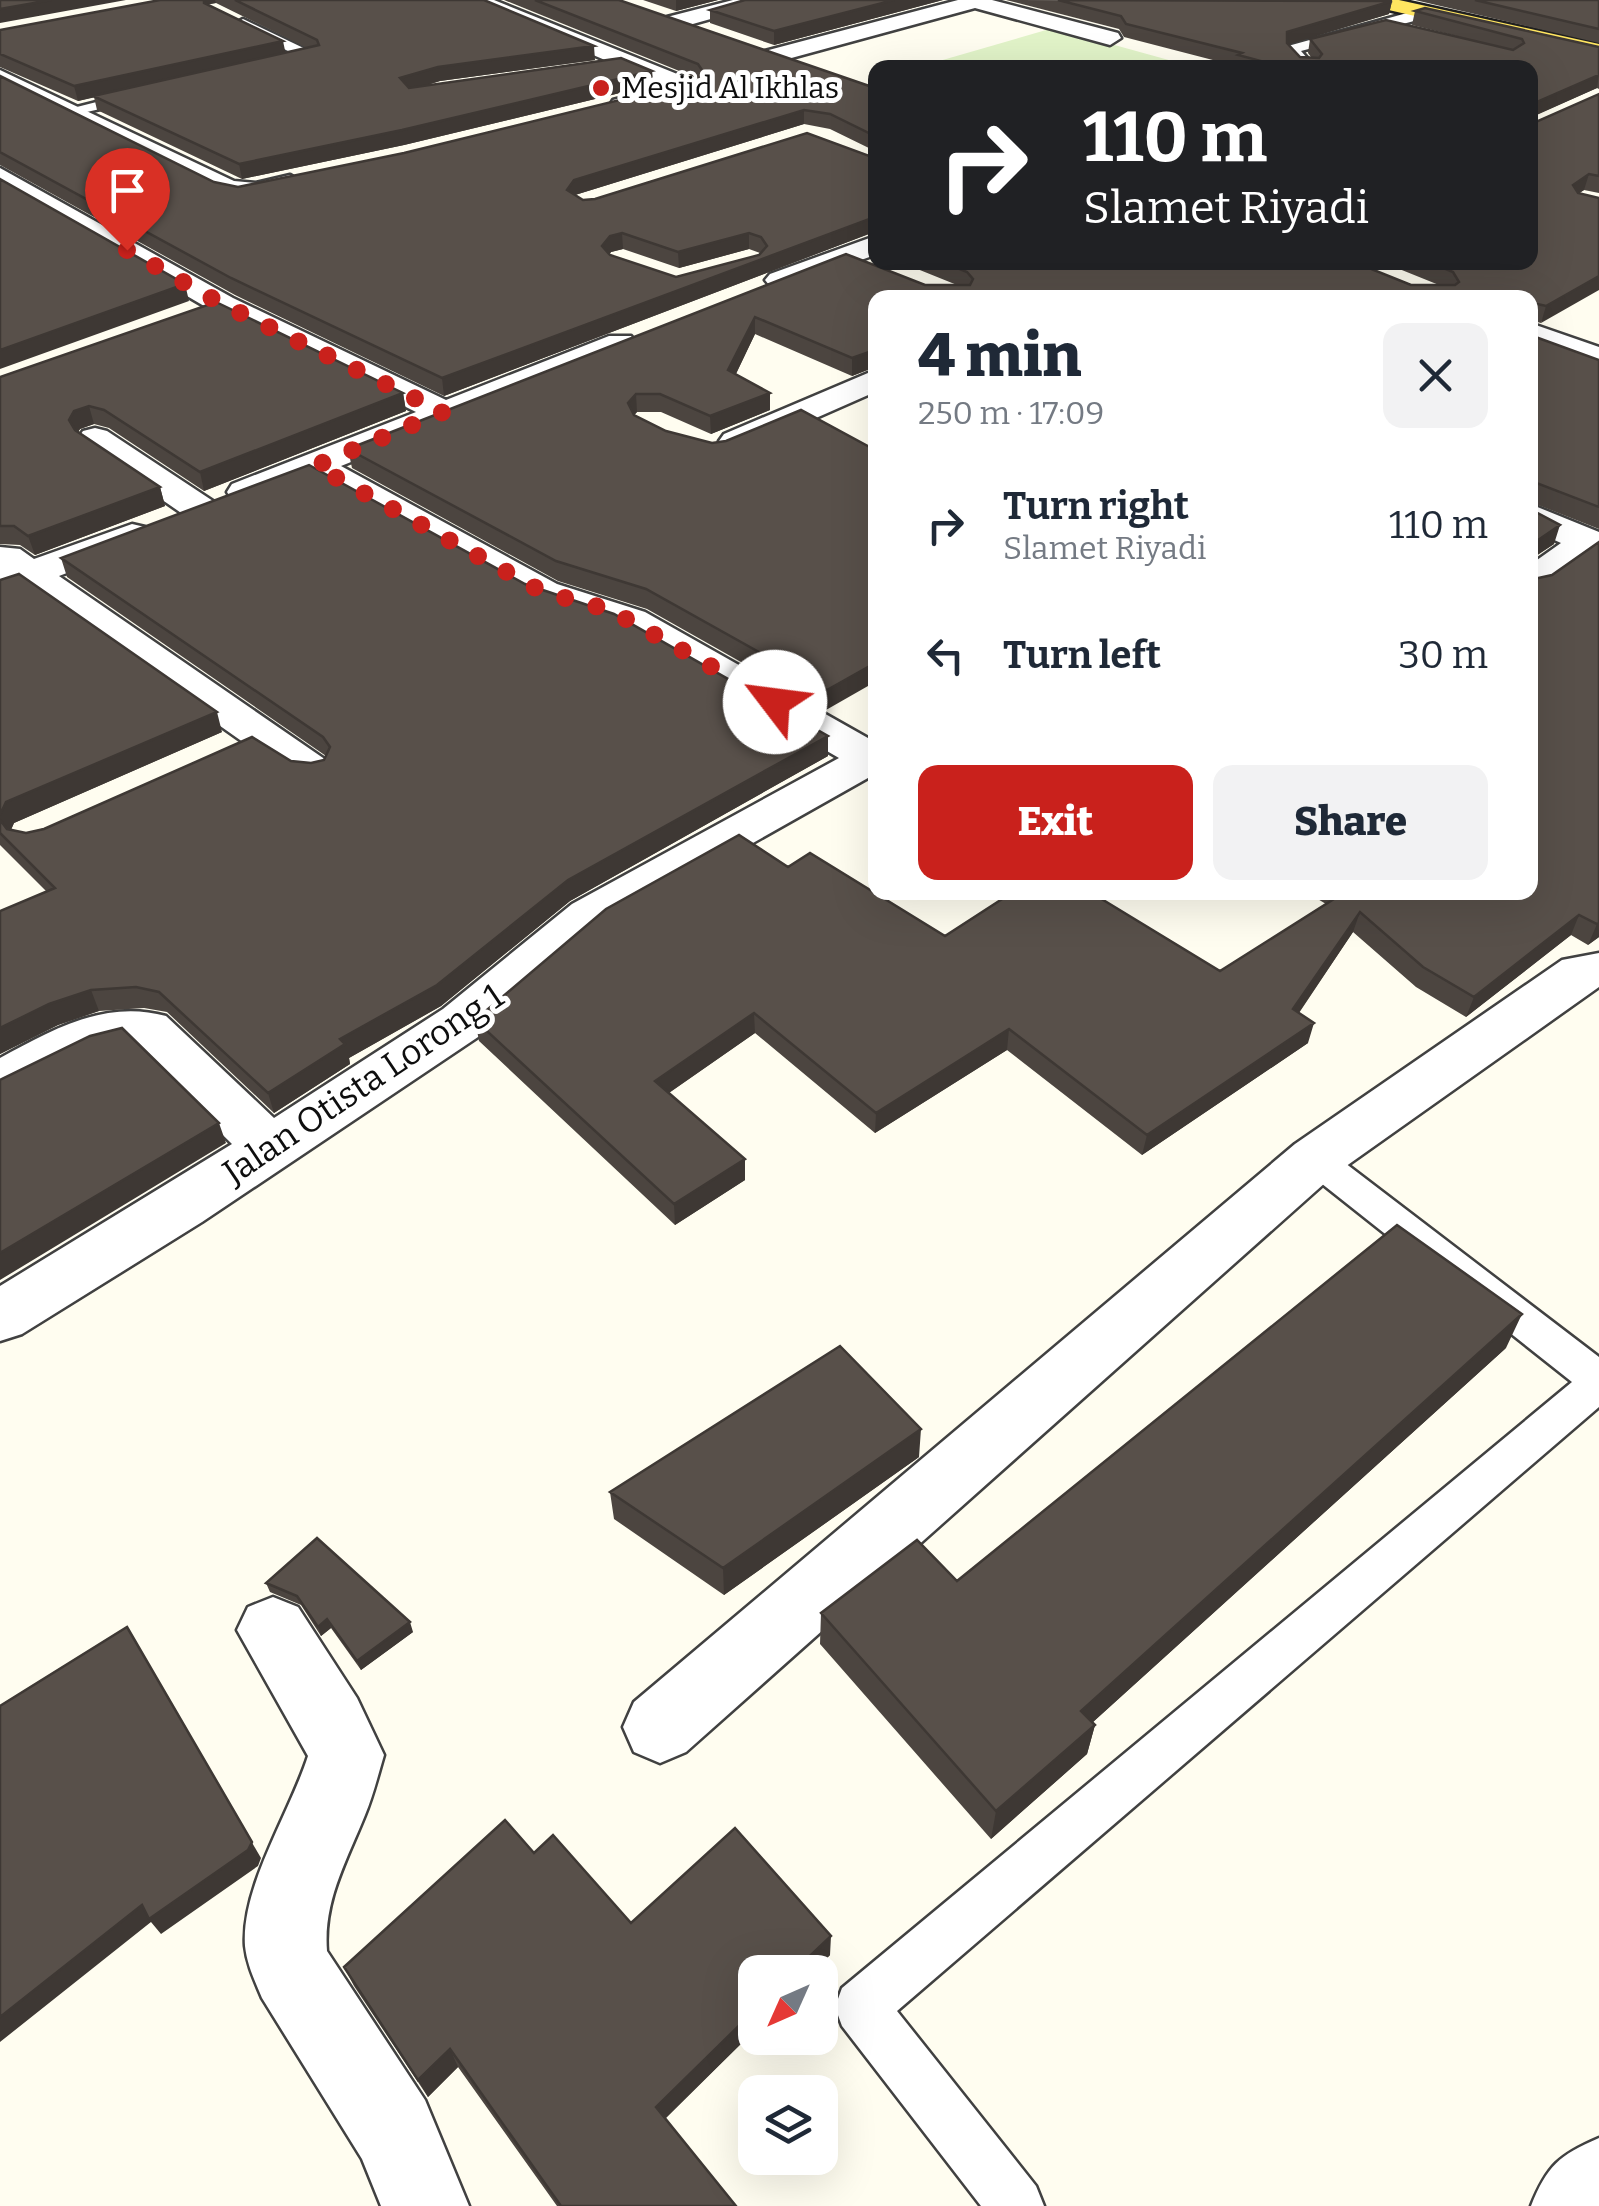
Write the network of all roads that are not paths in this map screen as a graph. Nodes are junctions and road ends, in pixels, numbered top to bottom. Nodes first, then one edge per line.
1 (475, 0) edge
2 (758, 0) edge
3 (1371, 0) edge
4 (1418, 6) edge
5 (230, 18) edge
6 (1388, 27) junction
7 (1414, 33) edge
8 (710, 34) edge
9 (1110, 38) edge
10 (1550, 40) junction
11 (1599, 42) edge
12 (749, 47) edge
13 (1599, 51) edge
14 (1516, 54) edge
15 (1300, 60) edge
16 (630, 64) junction
17 (270, 67) edge
18 (594, 69) edge
19 (0, 77) edge
20 (164, 90) edge
21 (69, 111) junction
22 (593, 112) edge
23 (0, 176) edge
24 (312, 178) edge
25 (867, 257) edge
26 (752, 277) edge
27 (222, 304) junction
28 (185, 318) edge
29 (643, 334) edge
30 (1538, 334) edge
31 (1594, 351) edge
32 (868, 383) edge
33 (443, 412) junction
34 (95, 438) edge
35 (706, 449) edge
36 (315, 466) junction
37 (200, 509) junction
38 (1538, 519) edge
39 (9, 570) edge
40 (1538, 577) edge
41 (868, 754) edge
42 (868, 760) edge
43 (310, 769) edge
44 (1599, 970) edge
45 (0, 1082) edge
46 (270, 1147) junction
47 (1315, 1160) junction
48 (0, 1316) edge
49 (1599, 1382) edge
50 (273, 1630) dead end
51 (660, 1727) dead end
52 (1599, 2182) edge
53 (425, 2206) edge
54 (1016, 2206) edge
55 (1575, 2206) edge

1 - 16 street
2 - 8 street
3 - 4 main road
4 - 6 lane
4 - 10 main road
4 - 11 main road
5 - 17 lane
6 - 7 lane
6 - 15 lane
9 - 12 street
10 - 13 main road
10 - 14 lane
16 - 18 lane
16 - 22 street
19 - 21 street
20 - 21 lane
21 - 24 street
23 - 27 street
25 - 26 street
27 - 28 street
27 - 33 street
29 - 33 street
30 - 31 street
32 - 35 street
33 - 36 street
34 - 37 street
36 - 37 street
36 - 41 street
37 - 39 street
38 - 40 street
39 - 43 street
42 - 46 street, Jalan Otista Lorong 1
44 - 47 street
45 - 46 street
46 - 48 street, Jalan Otista Lorong 1
47 - 49 lane
47 - 51 street
49 - 54 lane
50 - 53 street
52 - 55 street

